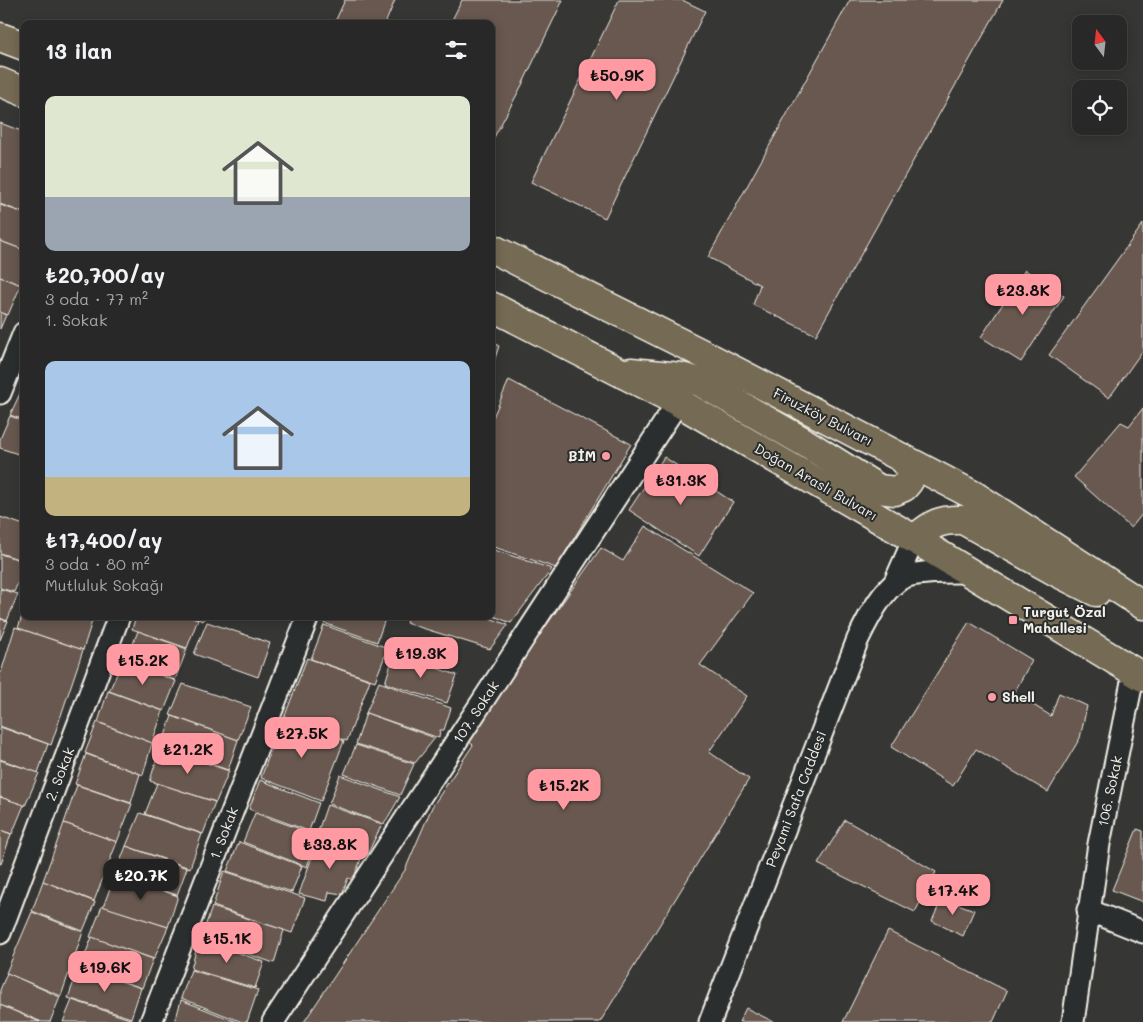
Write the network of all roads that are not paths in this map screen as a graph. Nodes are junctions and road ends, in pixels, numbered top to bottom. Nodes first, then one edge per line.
1 (0, 37) edge
2 (20, 44) edge
3 (0, 82) edge
4 (20, 90) edge
5 (495, 250) edge
6 (495, 308) edge
7 (20, 343) edge
8 (618, 371) junction
9 (0, 393) edge
10 (678, 402) junction
11 (902, 458) junction
12 (914, 539) junction
13 (968, 572) junction
14 (894, 584) junction
15 (1143, 605) edge
16 (117, 620) edge
17 (306, 620) edge
18 (1138, 675) edge
19 (1088, 910) junction
20 (1143, 932) edge
21 (0, 933) edge
22 (151, 1022) edge
23 (273, 1022) edge
24 (710, 1022) edge
25 (1073, 1022) edge

1 - 2 main road
3 - 4 main road
5 - 11 main road, Firuzköy Bulvarı
6 - 8 main road, Doğan Araslı Bulvarı
7 - 9 street
8 - 10 main road, Doğan Araslı Bulvarı
8 - 11 main road
10 - 12 main road, Doğan Araslı Bulvarı
10 - 23 street, 107. Sokak
11 - 15 main road, Firuzköy Bulvarı
12 - 13 main road, Doğan Araslı Bulvarı
12 - 14 street
12 - 15 main road
13 - 14 street
13 - 18 main road, Doğan Araslı Bulvarı
14 - 24 street, Peyami Safa Caddesi
16 - 21 street, 2. Sokak
17 - 22 street, 1. Sokak
18 - 19 street, 106. Sokak
19 - 20 street
19 - 25 street, 106. Sokak

